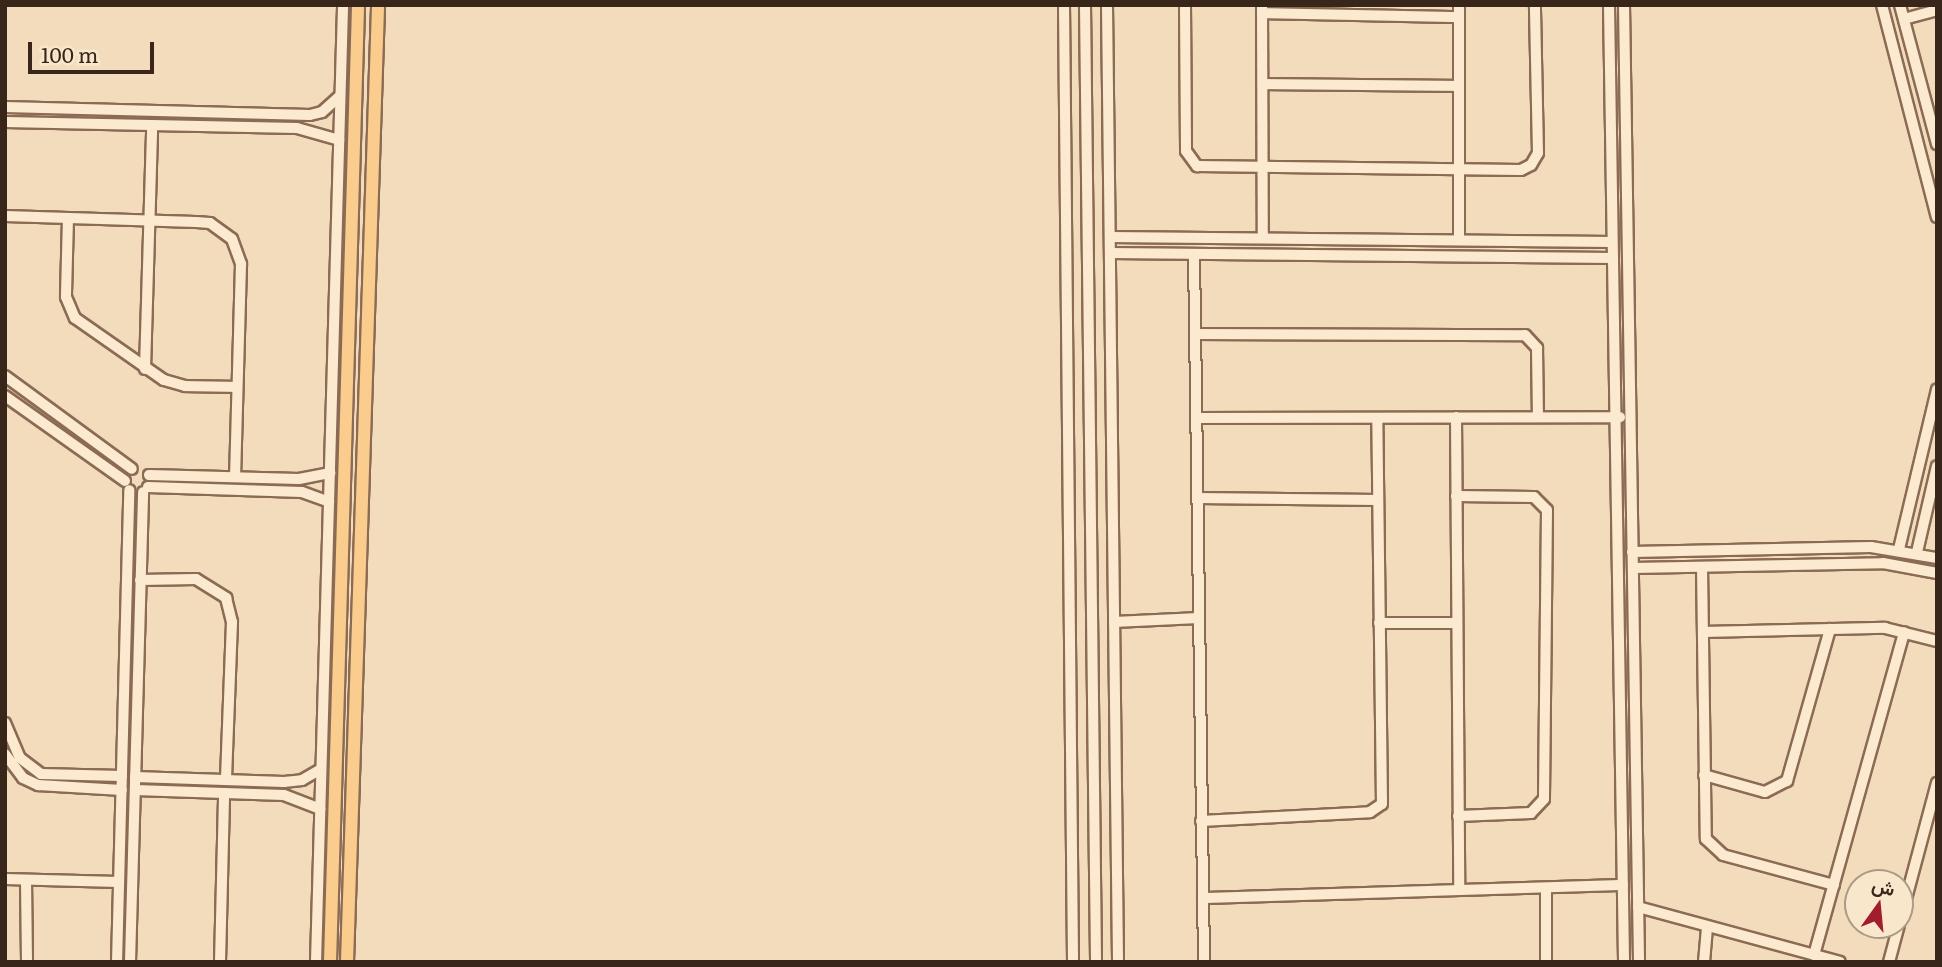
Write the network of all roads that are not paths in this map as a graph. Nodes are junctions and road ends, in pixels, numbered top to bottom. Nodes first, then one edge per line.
1 (343, 5) edge
2 (358, 5) edge
3 (378, 5) edge
4 (1064, 5) edge
5 (1085, 5) edge
6 (1107, 5) edge
7 (1185, 5) edge
8 (1535, 5) edge
9 (1609, 5) edge
10 (1623, 5) edge
11 (1882, 5) edge
12 (1900, 5) edge
13 (1262, 9) edge
14 (1937, 10) edge
15 (1460, 11) edge
16 (1903, 19) junction
17 (1263, 83) junction
18 (1460, 86) junction
19 (340, 96) junction
20 (5, 107) edge
21 (346, 121) junction
22 (5, 122) edge
23 (152, 125) junction
24 (339, 140) junction
25 (1937, 144) edge
26 (1263, 168) junction
27 (1459, 169) junction
28 (5, 216) edge
29 (1937, 217) edge
30 (68, 218) junction
31 (149, 220) junction
32 (1110, 237) junction
33 (1263, 238) junction
34 (1459, 240) junction
35 (1612, 242) junction
36 (1110, 253) junction
37 (1194, 254) junction
38 (1613, 258) junction
39 (1195, 334) junction
40 (145, 369) junction
41 (5, 376) edge
42 (237, 387) junction
43 (1937, 389) edge
44 (5, 396) edge
45 (1455, 417) junction
46 (1538, 417) junction
47 (1615, 417) junction
48 (1630, 417) junction
49 (1196, 418) junction
50 (1377, 418) junction
51 (1937, 466) edge
52 (132, 469) junction
53 (330, 473) junction
54 (149, 475) junction
55 (235, 477) junction
56 (127, 485) junction
57 (146, 489) junction
58 (1456, 496) junction
59 (1197, 498) junction
60 (1378, 500) junction
61 (329, 502) junction
62 (1899, 549) junction
63 (1632, 552) junction
64 (1916, 552) junction
65 (1937, 558) edge
66 (1702, 567) junction
67 (1633, 568) junction
68 (1937, 573) edge
69 (141, 580) junction
70 (1199, 618) junction
71 (1114, 622) junction
72 (1379, 623) junction
73 (1457, 623) junction
74 (1830, 629) junction
75 (1703, 632) junction
76 (1904, 632) junction
77 (1937, 641) edge
78 (5, 723) edge
79 (5, 754) edge
80 (321, 769) junction
81 (1704, 775) junction
82 (122, 776) junction
83 (135, 777) junction
84 (226, 780) junction
85 (284, 782) junction
86 (1937, 783) edge
87 (122, 790) junction
88 (135, 790) junction
89 (224, 793) junction
90 (284, 795) junction
91 (1934, 804) edge
92 (320, 809) junction
93 (1458, 816) junction
94 (1202, 821) junction
95 (1914, 872) edge
96 (5, 873) edge
97 (5, 879) edge
98 (22, 880) junction
99 (119, 883) junction
100 (1834, 884) junction
101 (1623, 886) junction
102 (1546, 888) junction
103 (1459, 890) junction
104 (1203, 898) junction
105 (1638, 907) junction
106 (1707, 926) junction
107 (1895, 939) edge
108 (1814, 955) junction
109 (27, 962) edge
110 (117, 962) edge
111 (130, 962) edge
112 (220, 962) edge
113 (316, 962) edge
114 (330, 962) edge
115 (347, 962) edge
116 (1073, 962) edge
117 (1097, 962) edge
118 (1118, 962) edge
119 (1204, 962) edge
120 (1546, 962) edge
121 (1624, 962) edge
122 (1639, 962) edge
123 (1704, 962) edge
124 (1840, 962) edge
125 (1889, 962) edge

1 - 19 street
2 - 21 main road
3 - 115 main road
4 - 116 street
5 - 117 street
6 - 32 street
7 - 26 street
8 - 27 street
9 - 35 street
10 - 48 street
11 - 29 street
12 - 16 street
13 - 15 street
13 - 17 street
14 - 16 street
15 - 18 street
16 - 25 street
17 - 18 street
17 - 26 street
18 - 27 street
19 - 20 street
19 - 21 street
21 - 24 street
21 - 114 main road
22 - 23 street
23 - 24 street
23 - 31 street
24 - 53 street
26 - 27 street
26 - 33 street
27 - 34 street
28 - 30 street
30 - 31 street
30 - 40 street
31 - 40 street
31 - 42 street
32 - 33 street
32 - 36 street
33 - 34 street
34 - 35 street
35 - 38 street
36 - 37 street
36 - 71 street
37 - 38 street
37 - 39 street
38 - 47 street
39 - 46 street
39 - 49 street
40 - 42 street
41 - 52 street
42 - 55 street
43 - 62 street
44 - 56 street
45 - 46 street
45 - 50 street
45 - 58 street
46 - 47 street
47 - 48 street
47 - 101 street
48 - 63 street
49 - 50 street
49 - 59 street
50 - 60 street
51 - 64 street
52 - 54 street
52 - 56 street
53 - 55 street
53 - 61 street
54 - 55 street
54 - 57 street
56 - 57 street
56 - 82 street
57 - 61 street
57 - 69 street
58 - 73 street
58 - 93 street
59 - 60 street
59 - 70 street
60 - 72 street
61 - 80 street
62 - 63 street
62 - 64 street
63 - 67 street
64 - 65 street
66 - 67 street
66 - 68 street
66 - 75 street
67 - 105 street
69 - 83 street
69 - 84 street
70 - 71 street
70 - 94 street
71 - 118 street
72 - 73 street
72 - 94 street
73 - 93 street
74 - 75 street
74 - 76 street
74 - 81 street
75 - 81 street
76 - 77 street
76 - 100 street
78 - 82 street
79 - 87 street
80 - 85 street
80 - 92 street
81 - 100 street
82 - 87 street
83 - 84 street
83 - 88 street
84 - 85 street
85 - 90 street
86 - 91 street
87 - 99 street
88 - 89 street
88 - 111 street
89 - 90 street
89 - 112 street
90 - 92 street
91 - 95 street
92 - 113 street
93 - 103 street
94 - 104 street
96 - 98 street
97 - 98 street
98 - 99 street
98 - 109 street
99 - 110 street
100 - 108 street
101 - 102 street
101 - 121 street
102 - 103 street
102 - 120 street
103 - 104 street
104 - 119 street
105 - 106 street
105 - 122 street
106 - 108 street
106 - 123 street
107 - 125 street
108 - 124 street

